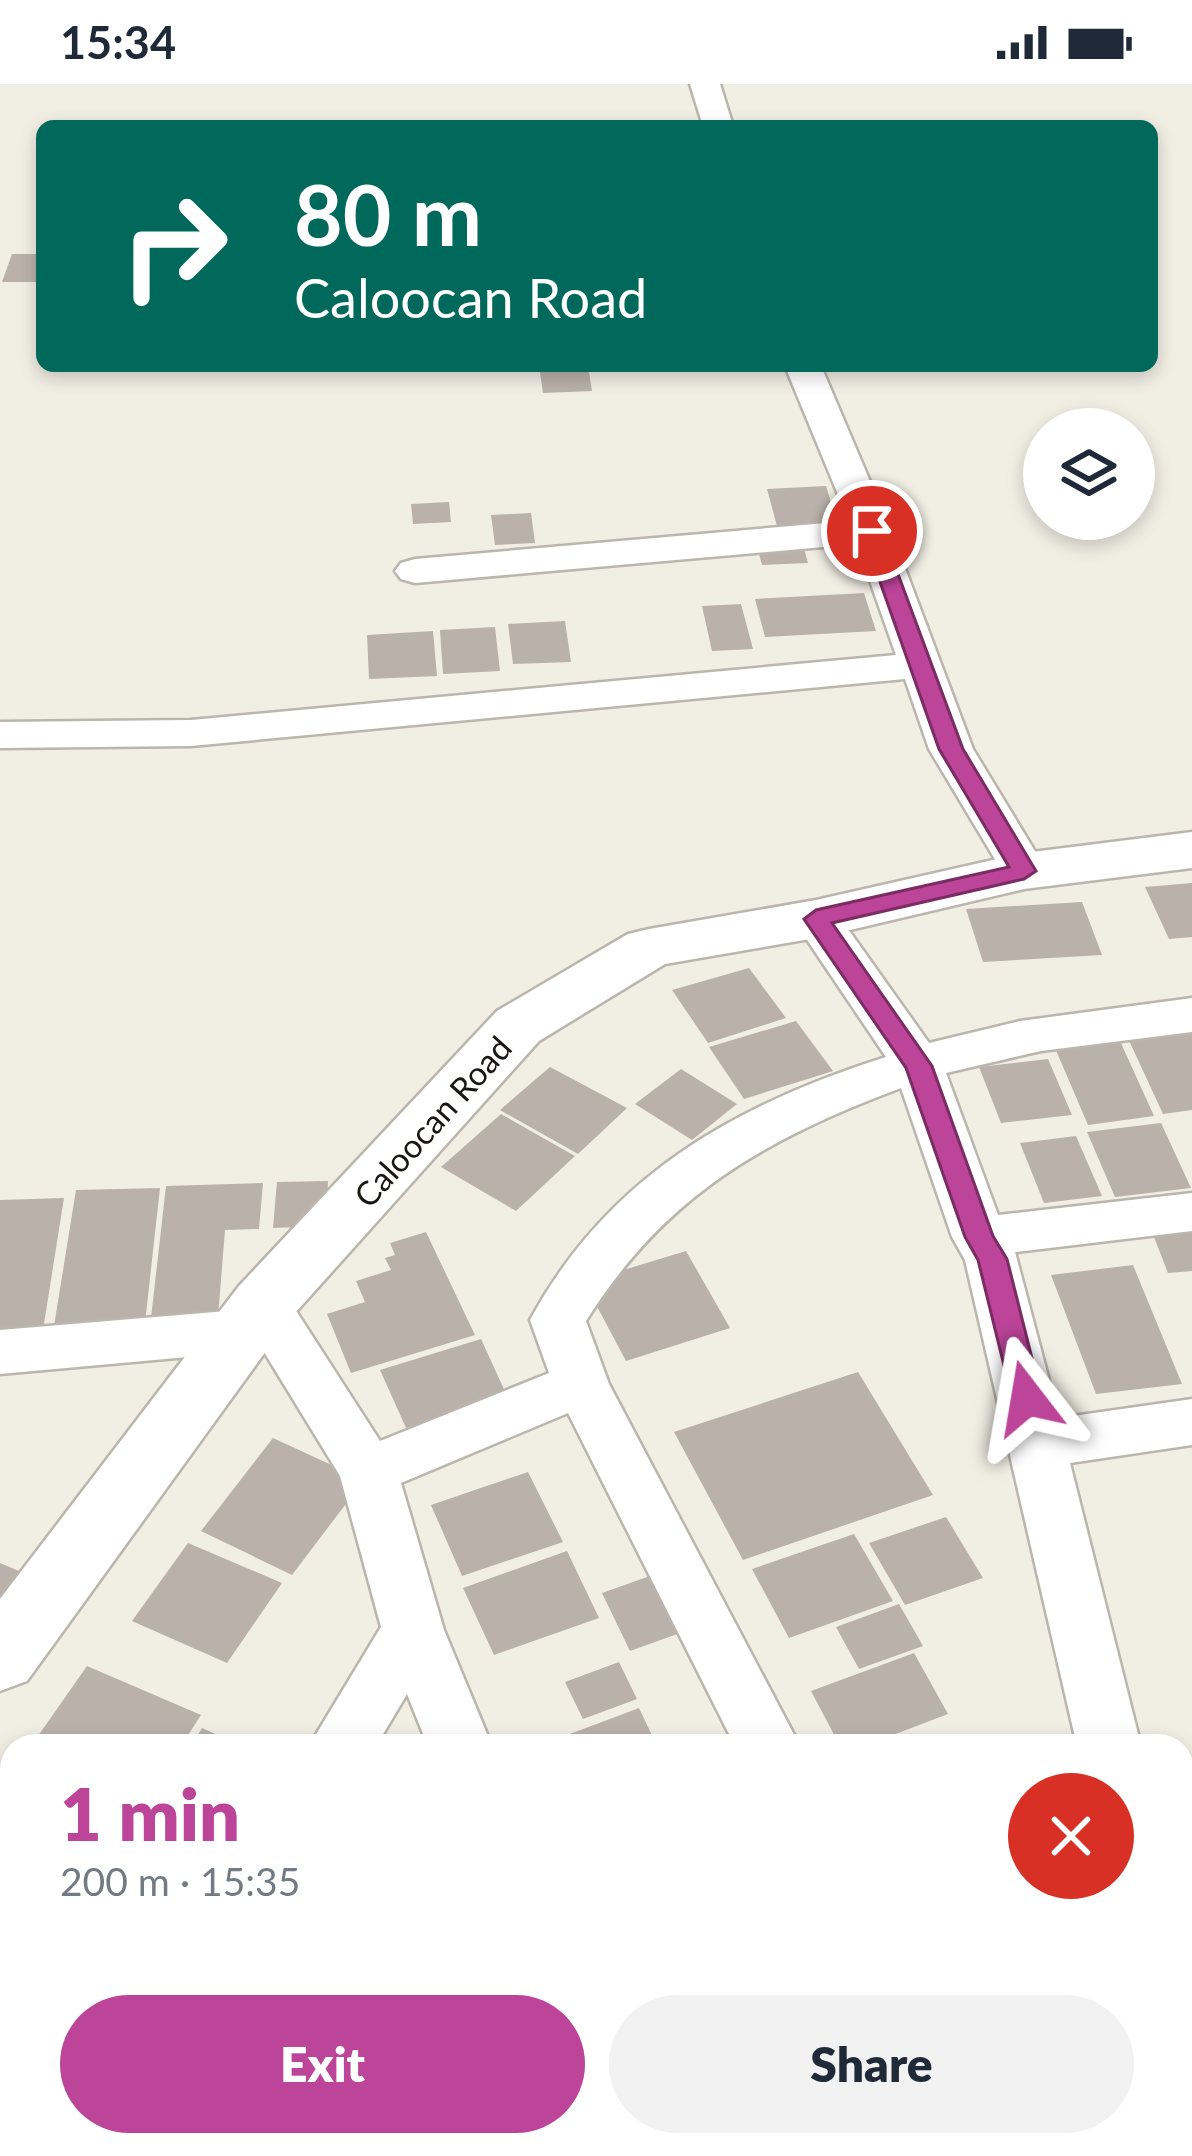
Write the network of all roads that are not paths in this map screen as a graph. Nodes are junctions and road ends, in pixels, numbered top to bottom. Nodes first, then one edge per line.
1 (705, 84) edge
2 (716, 120) edge
3 (806, 372) edge
4 (872, 531) junction
5 (415, 572) dead end
6 (921, 665) junction
7 (0, 735) edge
8 (1192, 850) edge
9 (1024, 871) junction
10 (816, 919) junction
11 (1192, 1015) edge
12 (919, 1066) junction
13 (1192, 1212) edge
14 (980, 1237) junction
15 (253, 1318) junction
16 (0, 1352) edge
17 (581, 1384) junction
18 (1192, 1422) edge
19 (1039, 1444) junction
20 (368, 1471) junction
21 (412, 1630) junction
22 (0, 1658) edge
23 (348, 1734) edge
24 (455, 1734) edge
25 (762, 1734) edge
26 (1106, 1734) edge

1 - 2 street
3 - 4 street
4 - 5 street
4 - 6 street
6 - 7 street
6 - 9 street
8 - 9 street, Caloocan Road
9 - 10 street, Caloocan Road
10 - 12 street
10 - 15 street, Caloocan Road
11 - 12 street
12 - 14 street
12 - 17 street
13 - 14 street
14 - 19 street
15 - 16 street
15 - 20 street
15 - 22 street, Caloocan Road
17 - 20 street
17 - 25 street
18 - 19 street
19 - 26 street
20 - 21 street
21 - 23 street
21 - 24 street

